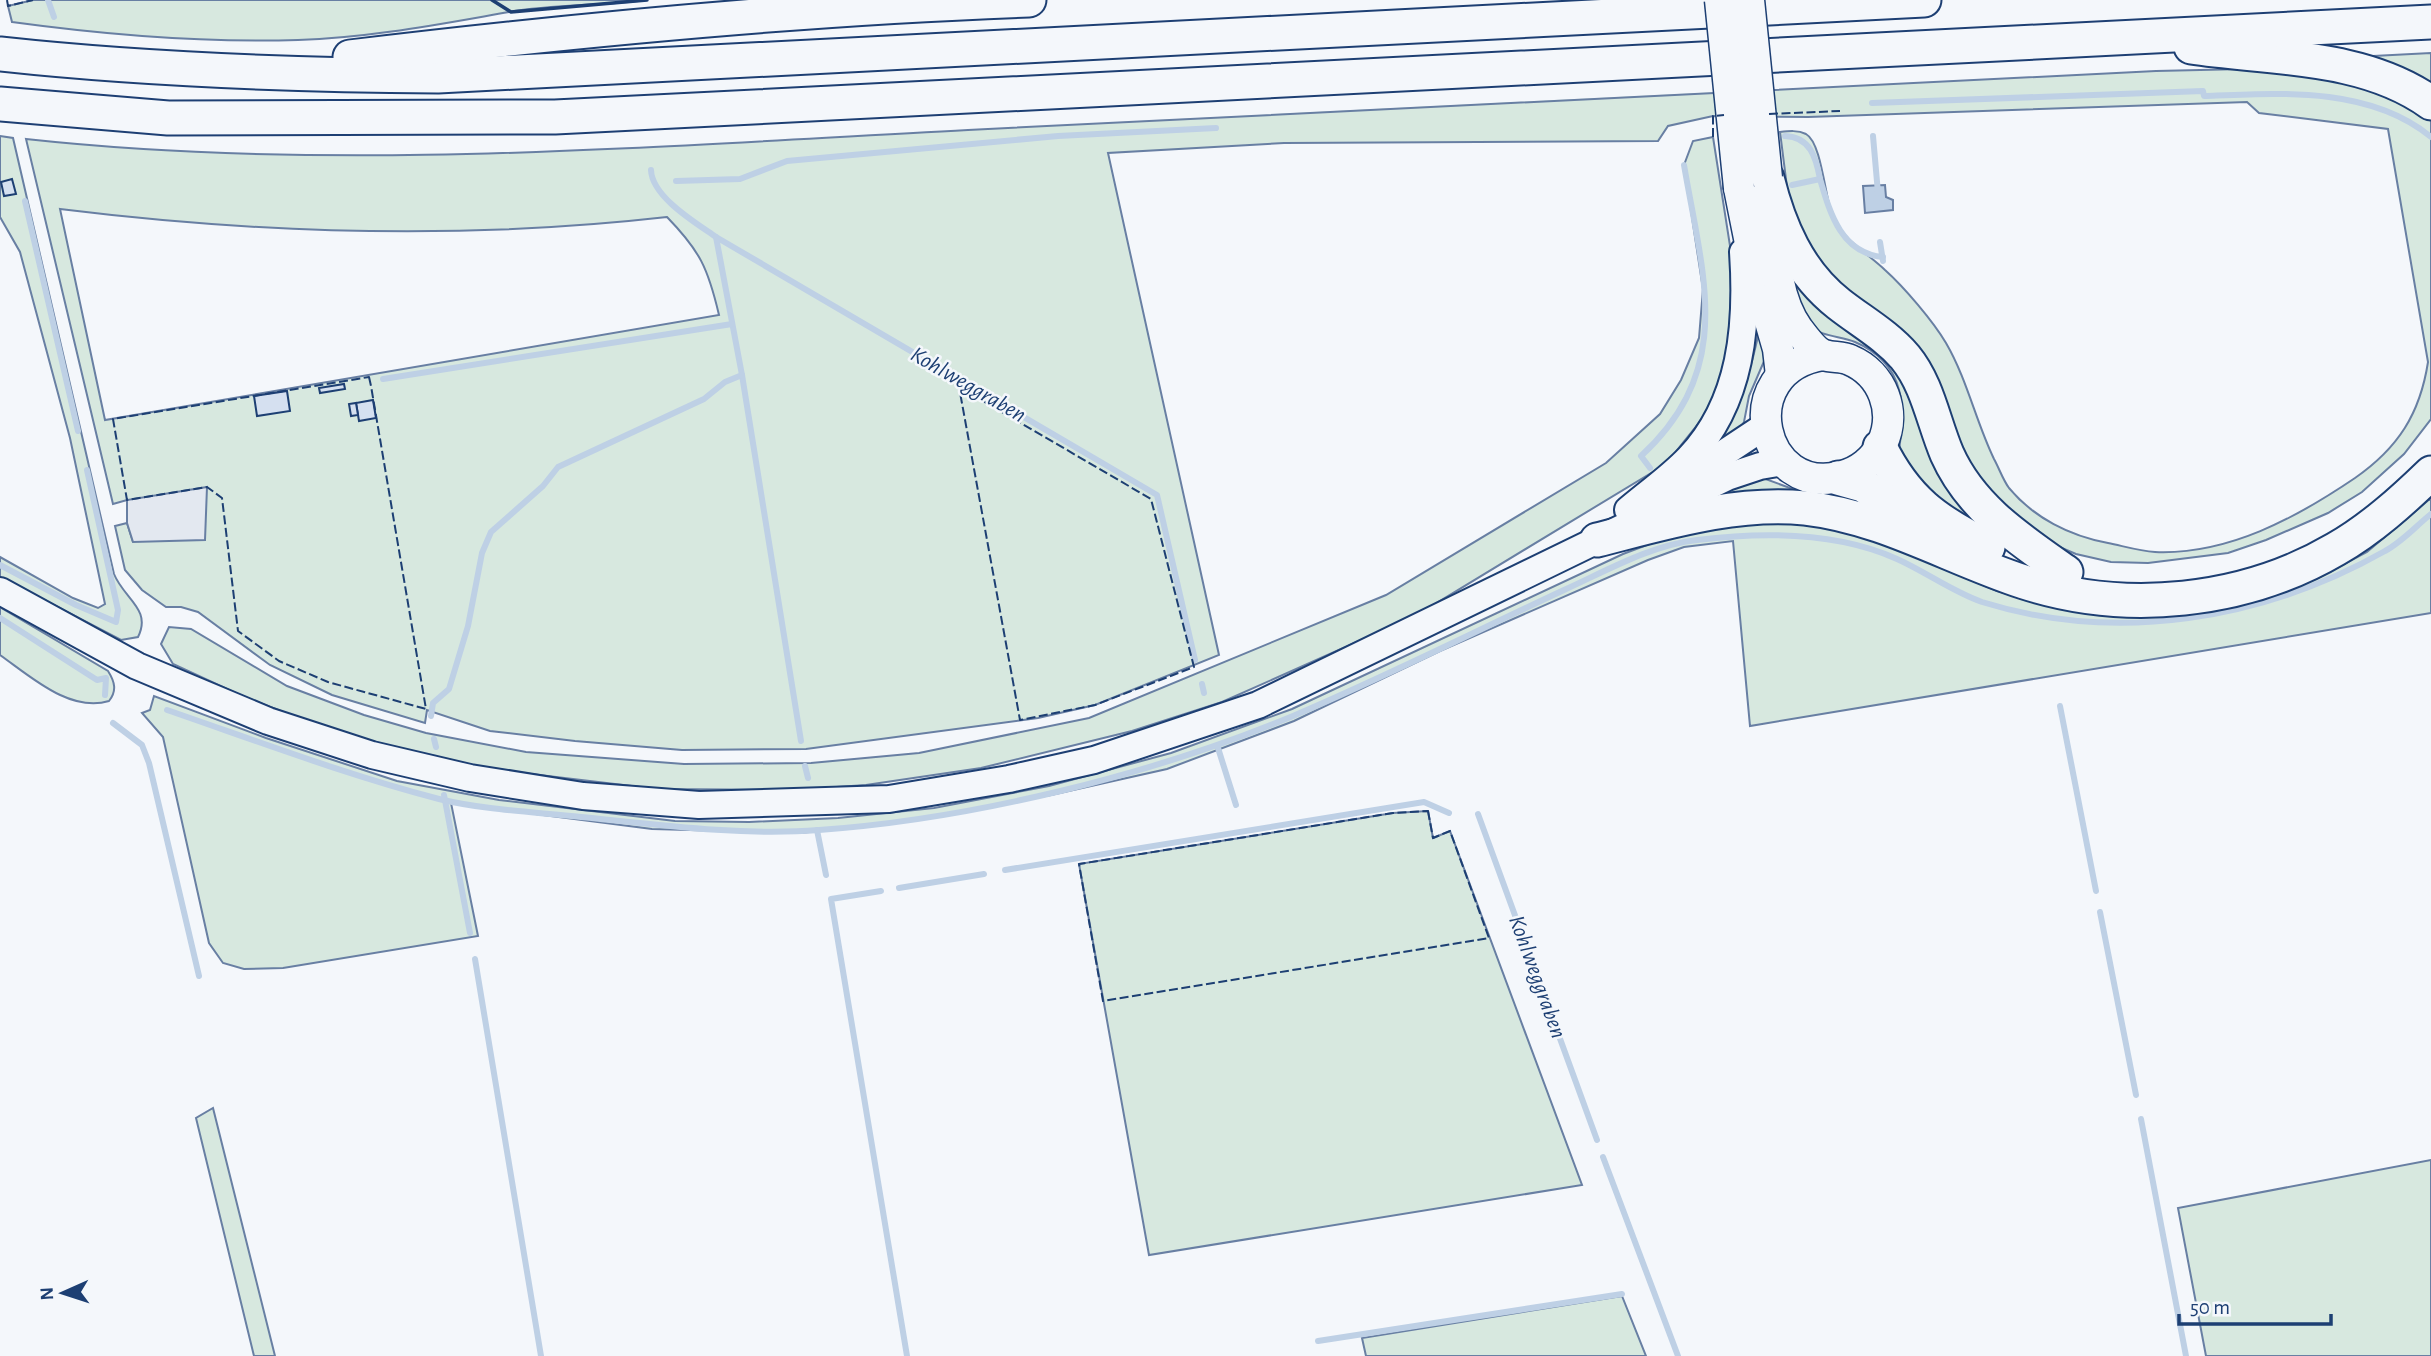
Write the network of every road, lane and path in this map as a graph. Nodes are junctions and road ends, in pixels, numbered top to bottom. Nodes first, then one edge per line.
1 (1029, 0) edge
2 (1720, 0) edge
3 (1749, 0) edge
4 (1924, 0) edge
5 (940, 2) edge
6 (2431, 22) edge
7 (2112, 36) junction
8 (0, 54) edge
9 (229, 72) junction
10 (2431, 103) edge
11 (0, 104) edge
12 (1753, 183) junction
13 (1823, 355) junction
14 (1781, 374) junction
15 (1765, 426) junction
16 (1880, 447) junction
17 (2431, 451) edge
18 (1784, 462) junction
19 (2431, 473) edge
20 (1838, 478) junction
21 (1628, 510) junction
22 (1597, 540) junction
23 (1960, 555) junction
24 (2066, 572) junction
25 (0, 591) edge
26 (1485, 593) junction

1 - 5 highway
2 - 12 main road, bridge
3 - 12 main road, bridge
4 - 9 highway
5 - 9 highway
6 - 7 highway
7 - 10 highway
7 - 11 highway
8 - 9 highway
12 - 13 main road
12 - 14 main road
12 - 21 main road
12 - 24 highway
13 - 14 main road
13 - 16 main road
14 - 15 main road
15 - 18 main road
15 - 21 main road
16 - 20 main road
16 - 24 highway
17 - 24 highway
18 - 20 main road
18 - 22 main road
19 - 23 highway
20 - 23 highway
21 - 26 main road
22 - 23 highway
22 - 26 main road
25 - 26 main road

